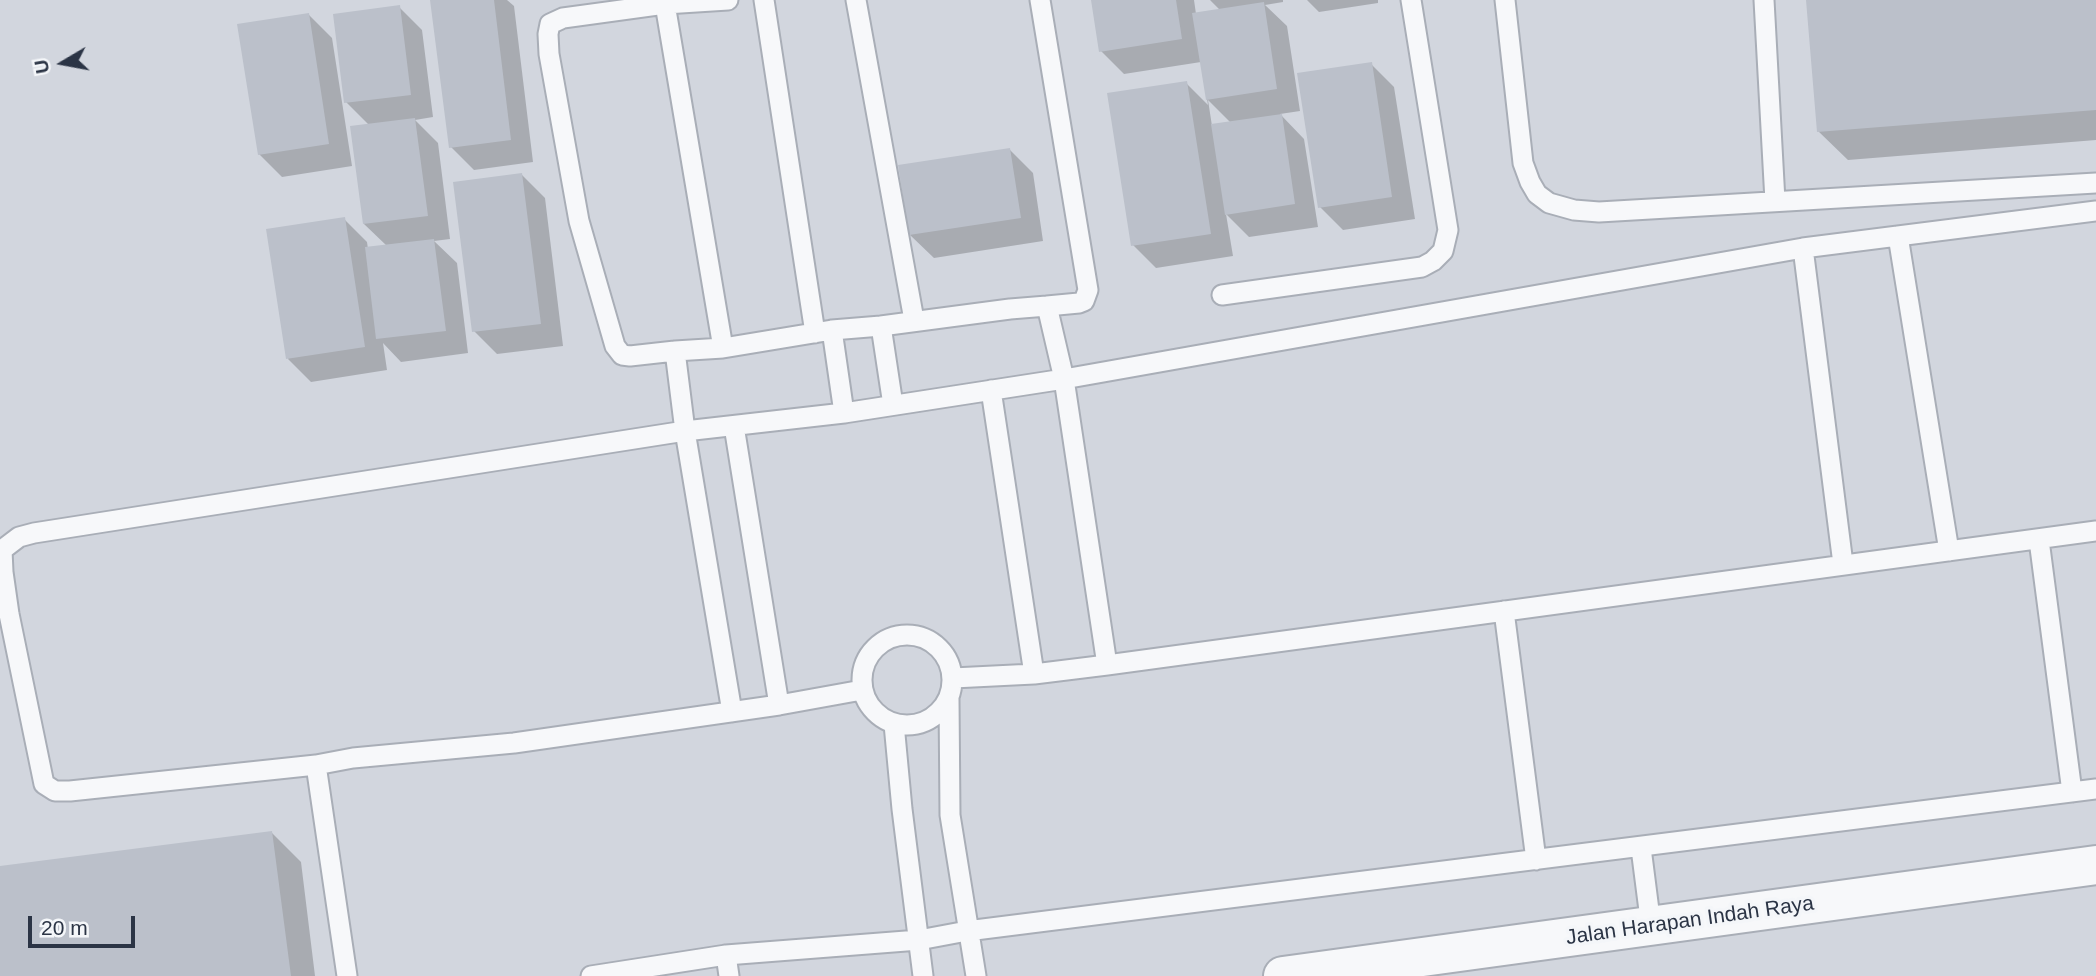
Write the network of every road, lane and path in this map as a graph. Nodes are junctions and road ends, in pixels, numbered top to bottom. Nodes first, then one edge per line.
1 (728, 0) edge
2 (764, 0) edge
3 (856, 0) edge
4 (1040, 0) edge
5 (1411, 0) edge
6 (1505, 0) edge
7 (1763, 0) edge
8 (665, 4) junction
9 (2096, 183) edge
10 (1775, 201) junction
11 (2096, 211) edge
12 (1898, 236) junction
13 (1803, 248) junction
14 (1222, 295) dead end
15 (1047, 306) junction
16 (914, 320) junction
17 (881, 326) junction
18 (824, 332) junction
19 (723, 348) junction
20 (675, 351) junction
21 (1064, 379) junction
22 (991, 390) junction
23 (893, 405) junction
24 (844, 413) junction
25 (734, 426) junction
26 (685, 431) junction
27 (2096, 531) edge
28 (2039, 540) junction
29 (1948, 551) junction
30 (1843, 564) junction
31 (1504, 611) junction
32 (1107, 665) junction
33 (1034, 674) junction
34 (953, 678) junction
35 (862, 690) junction
36 (949, 698) junction
37 (779, 705) junction
38 (732, 712) junction
39 (894, 724) junction
40 (316, 765) junction
41 (2096, 789) edge
42 (2072, 792) junction
43 (1641, 848) junction
44 (1536, 860) junction
45 (2096, 865) edge
46 (1651, 926) junction
47 (967, 931) junction
48 (919, 940) junction
49 (726, 956) junction
50 (347, 976) edge
51 (591, 976) edge
52 (729, 976) edge
53 (923, 976) edge
54 (976, 976) edge
55 (1283, 976) edge

1 - 8 lane
2 - 18 lane
3 - 16 lane
4 - 15 lane
5 - 14 lane
6 - 10 lane
7 - 10 lane
8 - 19 lane
8 - 20 lane
9 - 10 lane
11 - 12 lane
12 - 13 lane
12 - 29 lane
13 - 21 lane
13 - 30 lane
15 - 16 lane
15 - 21 lane
16 - 17 lane
17 - 18 lane
17 - 23 lane
18 - 19 lane
18 - 24 lane
19 - 20 lane
20 - 26 lane
21 - 22 lane
21 - 32 lane
22 - 23 lane
22 - 33 lane
23 - 24 lane
24 - 25 lane
25 - 26 lane
25 - 37 lane
26 - 38 lane
26 - 40 lane
27 - 28 lane
28 - 29 lane
28 - 42 lane
29 - 30 lane
30 - 31 lane
31 - 32 lane
31 - 44 lane
32 - 33 lane
33 - 34 lane
34 - 35 lane
34 - 36 lane
35 - 37 lane
35 - 39 lane
36 - 39 lane
36 - 47 lane
37 - 38 lane
38 - 40 lane
39 - 48 lane
40 - 50 lane
41 - 42 lane
42 - 43 lane
43 - 44 lane
43 - 46 lane
44 - 47 lane
45 - 46 street, Jalan Harapan Indah Raya
46 - 55 street, Jalan Harapan Indah Raya
47 - 48 lane
47 - 54 lane
48 - 49 lane
48 - 53 lane
49 - 51 lane
49 - 52 lane

